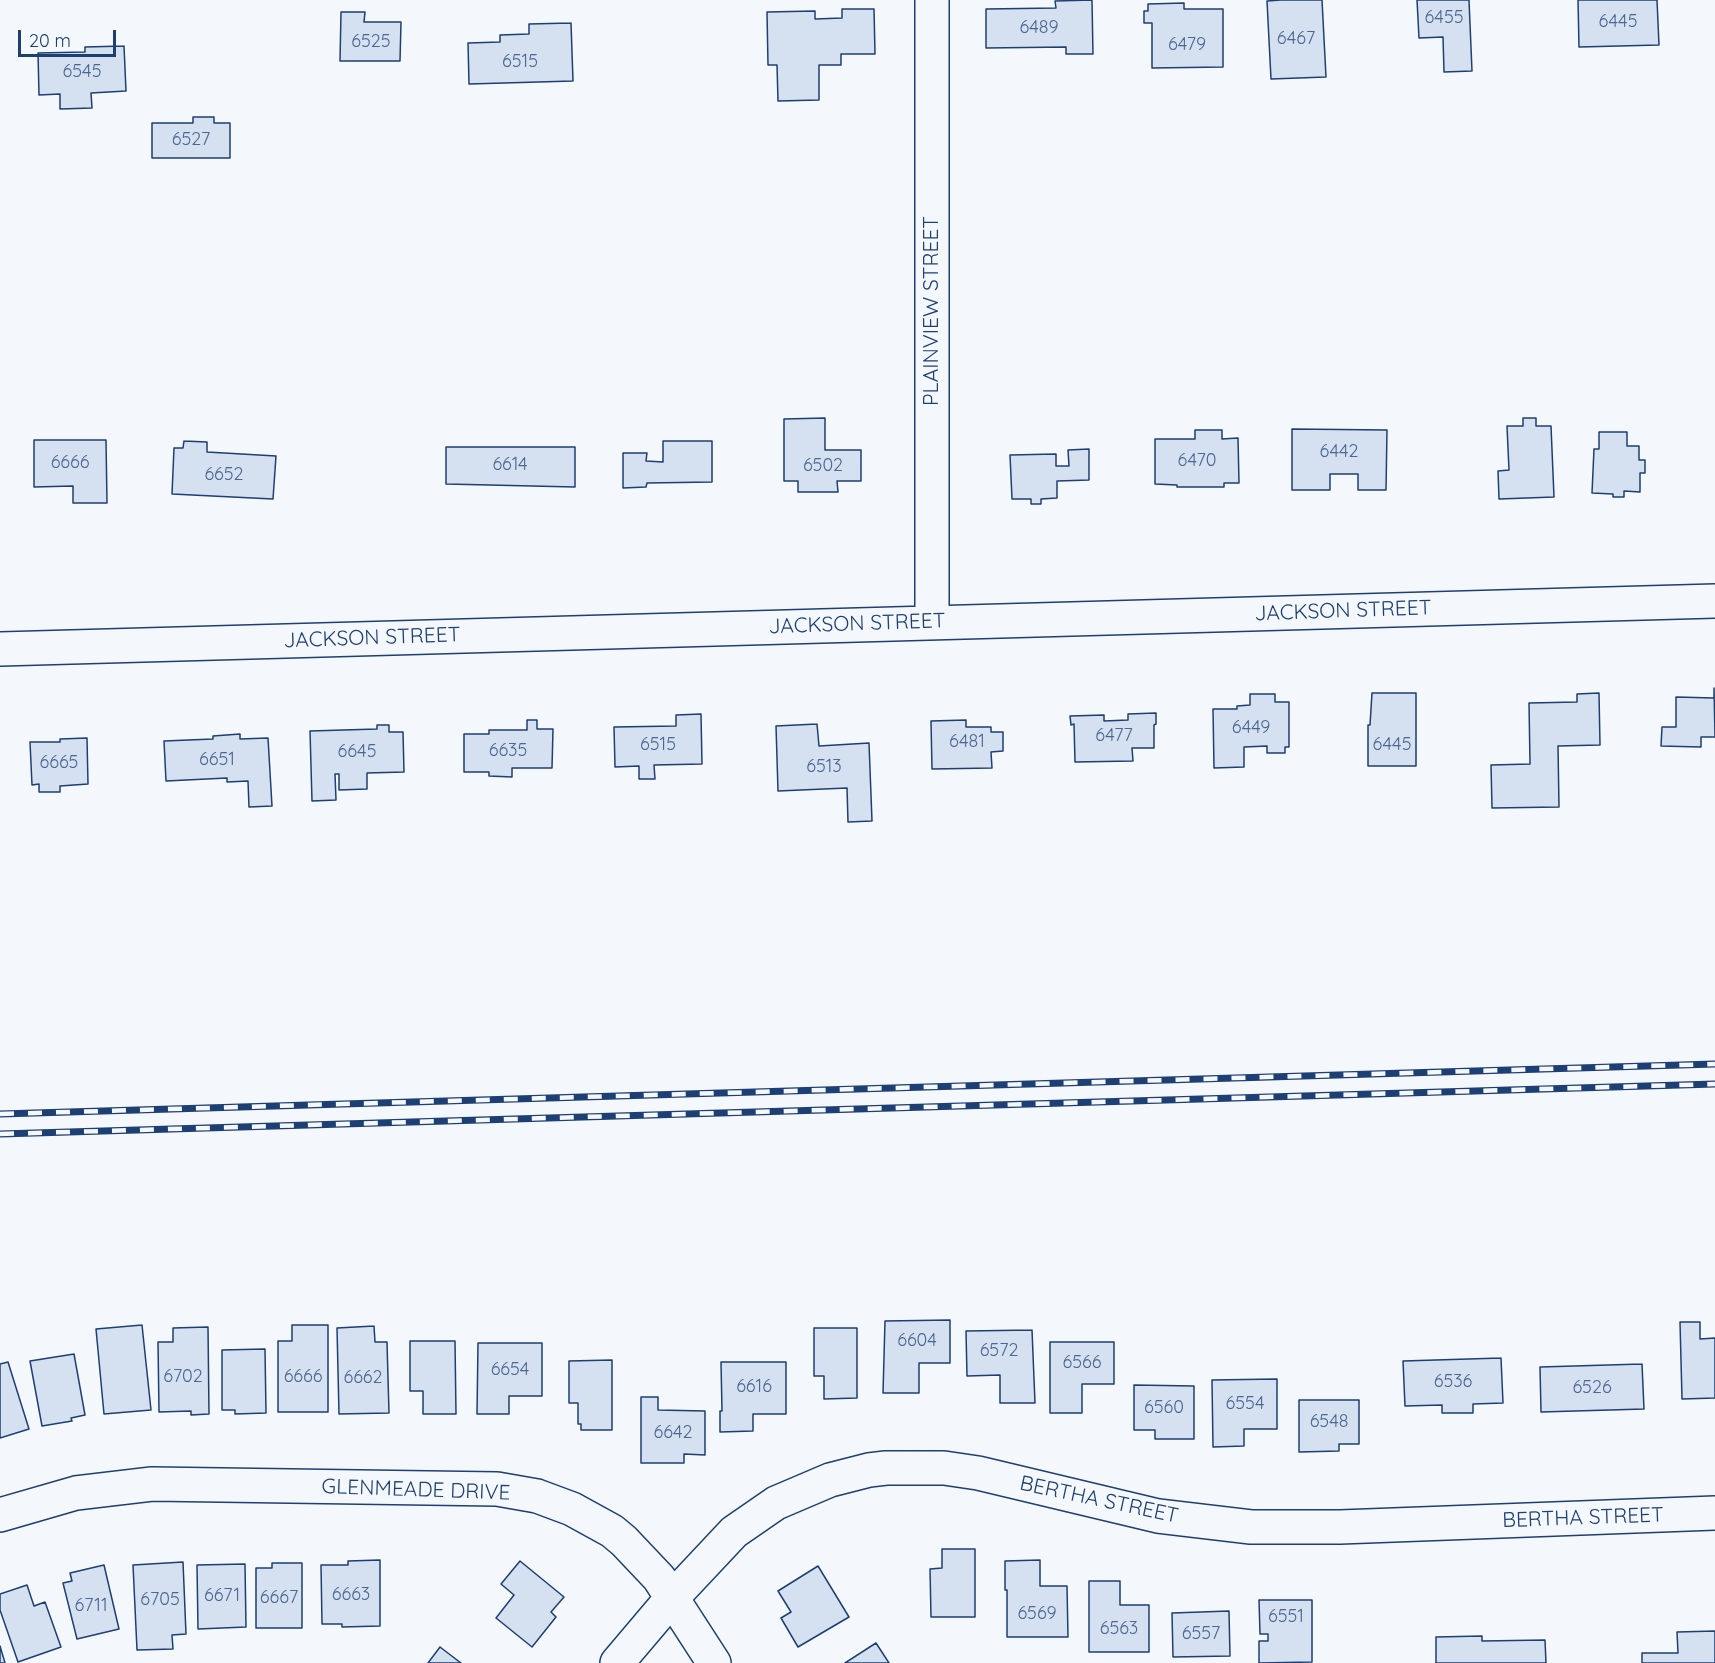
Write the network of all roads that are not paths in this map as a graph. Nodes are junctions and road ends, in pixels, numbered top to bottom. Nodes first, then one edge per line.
1 (932, 0) edge
2 (1715, 601) edge
3 (932, 622) junction
4 (0, 649) edge
5 (1715, 1513) edge
6 (0, 1515) edge
7 (672, 1598) junction
8 (617, 1663) edge
9 (714, 1663) edge

1 - 3 street, PLAINVIEW STREET
2 - 3 street, JACKSON STREET
3 - 4 street, JACKSON STREET
5 - 7 street, BERTHA STREET
6 - 7 street, GLENMEADE DRIVE
7 - 8 street, BERTHA STREET
7 - 9 street, GLENMEADE DRIVE

